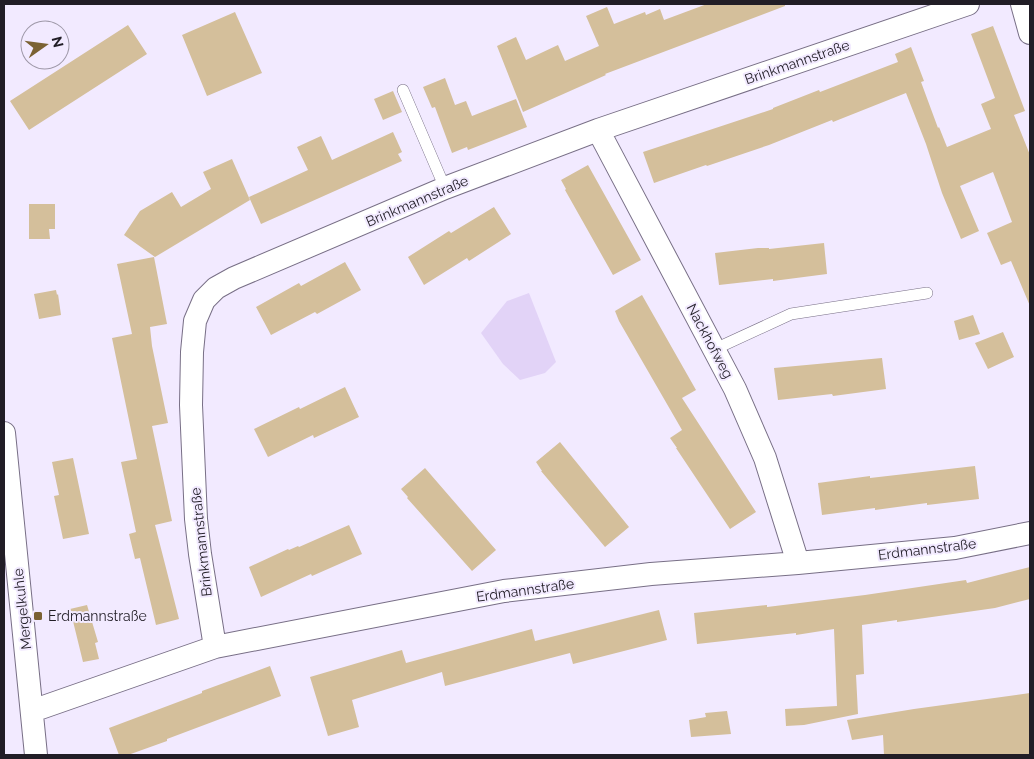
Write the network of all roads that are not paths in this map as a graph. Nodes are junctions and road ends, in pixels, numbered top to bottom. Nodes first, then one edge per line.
1 (968, 4) edge
2 (1022, 4) edge
3 (1030, 33) edge
4 (403, 90) dead end
5 (598, 130) junction
6 (445, 188) junction
7 (927, 293) dead end
8 (715, 349) junction
9 (4, 433) edge
10 (1030, 533) edge
11 (798, 563) junction
12 (215, 647) junction
13 (32, 711) junction
14 (36, 755) edge

1 - 5 street, Brinkmannstraße
2 - 3 street
4 - 6 lane
5 - 6 street, Brinkmannstraße
5 - 8 street, Nackhofweg
6 - 12 street, Brinkmannstraße
7 - 8 lane
8 - 11 street, Nackhofweg
9 - 13 street, Mergelkuhle
10 - 11 street, Erdmannstraße
11 - 12 street, Erdmannstraße
12 - 13 street, Erdmannstraße
13 - 14 street, Mergelkuhle

